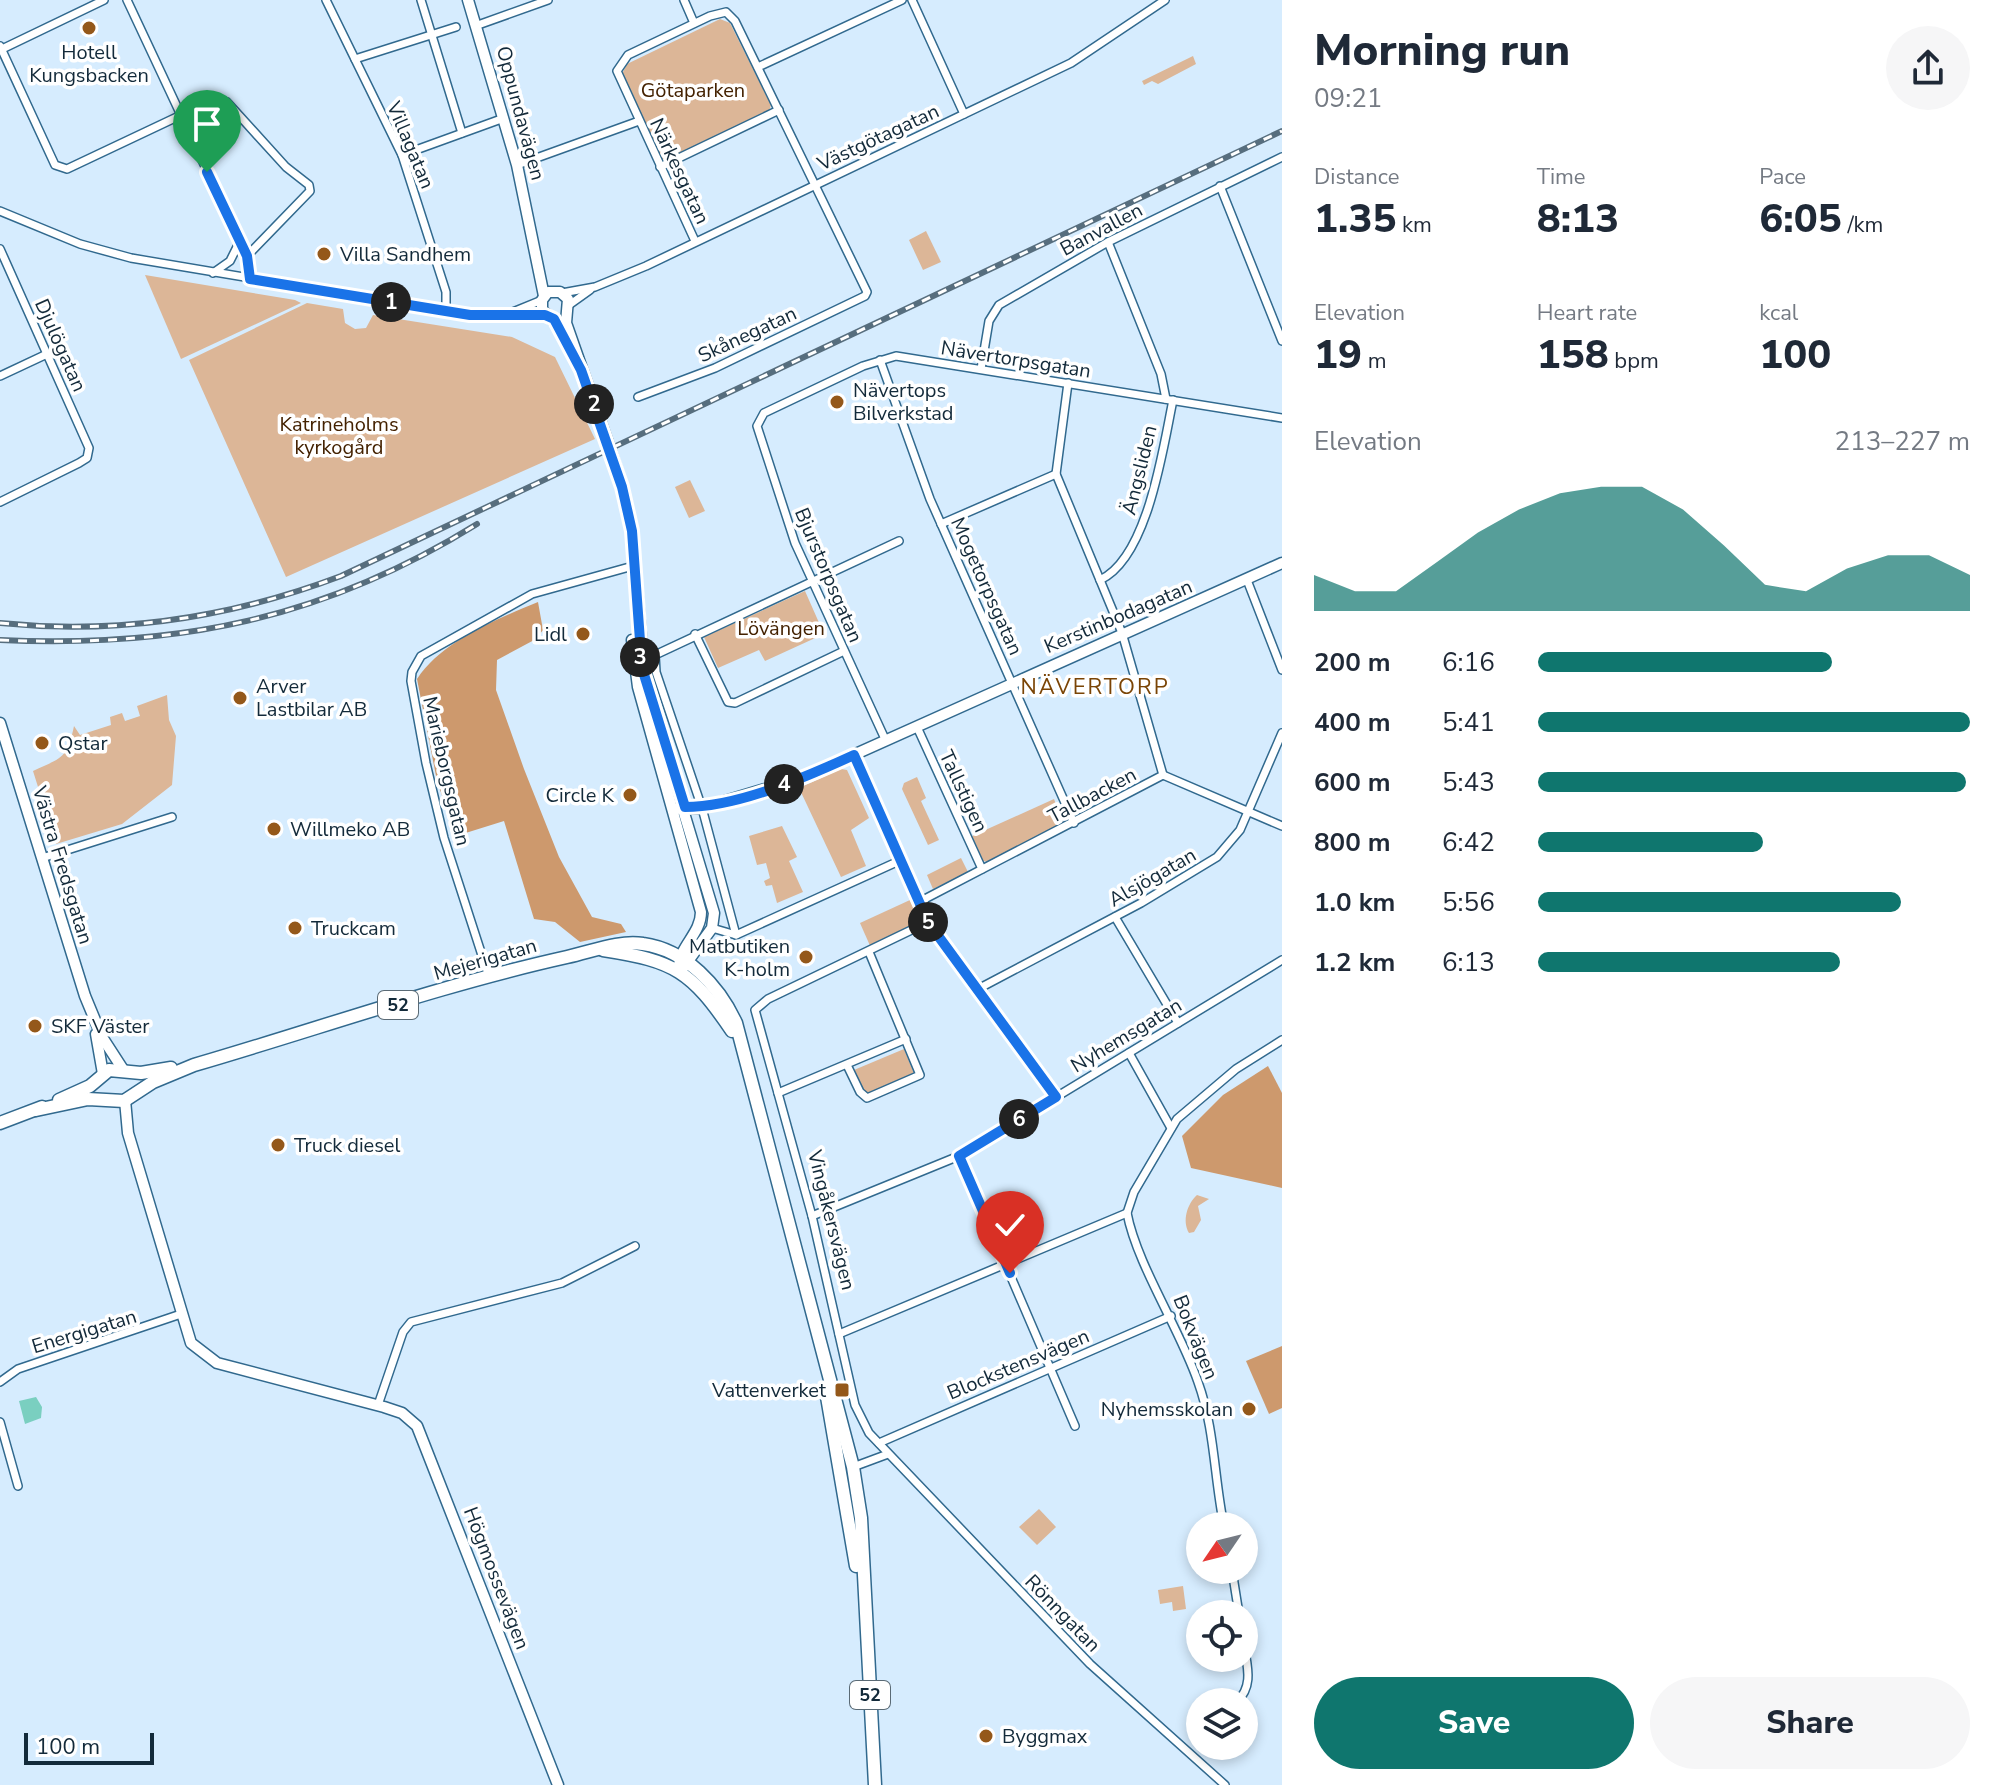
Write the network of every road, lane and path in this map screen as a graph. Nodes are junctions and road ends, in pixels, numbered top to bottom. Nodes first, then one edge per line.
1 (104, 0) edge
2 (127, 0) edge
3 (326, 0) edge
4 (421, 0) edge
5 (468, 0) edge
6 (548, 0) edge
7 (684, 0) edge
8 (902, 0) edge
9 (912, 0) edge
10 (1165, 0) edge
11 (694, 23) junction
12 (478, 25) junction
13 (456, 27) dead end
14 (435, 34) junction
15 (1, 48) edge
16 (355, 59) junction
17 (758, 67) junction
18 (779, 110) junction
19 (964, 114) junction
20 (181, 116) junction
21 (504, 118) junction
22 (639, 121) junction
23 (462, 133) junction
24 (402, 155) junction
25 (1282, 157) edge
26 (517, 165) junction
27 (660, 167) junction
28 (816, 183) junction
29 (1220, 186) junction
30 (0, 211) edge
31 (240, 241) junction
32 (695, 241) junction
33 (1108, 242) junction
34 (0, 249) edge
35 (247, 256) junction
36 (213, 273) junction
37 (250, 279) junction
38 (595, 287) junction
39 (550, 295) junction
40 (567, 309) junction
41 (446, 310) junction
42 (502, 317) junction
43 (549, 317) junction
44 (1282, 341) edge
45 (47, 354) junction
46 (880, 360) junction
47 (981, 369) junction
48 (581, 370) junction
49 (0, 376) edge
50 (1068, 383) junction
51 (638, 397) dead end
52 (1169, 400) junction
53 (1282, 418) edge
54 (758, 419) joint
55 (1056, 474) junction
56 (0, 502) edge
57 (941, 524) junction
58 (899, 541) dead end
59 (1282, 563) edge
60 (633, 566) junction
61 (812, 579) junction
62 (1100, 580) junction
63 (1247, 580) junction
64 (1122, 633) junction
65 (695, 634) junction
66 (844, 651) junction
67 (1282, 670) edge
68 (1011, 682) junction
69 (0, 723) edge
70 (917, 727) junction
71 (1282, 733) edge
72 (885, 739) junction
73 (854, 755) junction
74 (1163, 775) junction
75 (685, 807) junction
76 (702, 808) junction
77 (673, 809) junction
78 (1249, 812) junction
79 (172, 817) dead end
80 (1074, 823) junction
81 (1282, 826) edge
82 (42, 858) junction
83 (899, 861) junction
84 (982, 869) junction
85 (919, 902) junction
86 (1115, 917) junction
87 (928, 922) junction
88 (700, 923) junction
89 (712, 928) junction
90 (736, 935) junction
91 (869, 952) junction
92 (1282, 960) edge
93 (682, 964) junction
94 (490, 978) junction
95 (978, 989) junction
96 (93, 1016) junction
97 (1178, 1023) junction
98 (906, 1039) junction
99 (1282, 1040) edge
100 (1129, 1053) junction
101 (194, 1065) junction
102 (847, 1065) junction
103 (125, 1071) junction
104 (102, 1076) junction
105 (778, 1093) junction
106 (1056, 1097) junction
107 (126, 1099) junction
108 (108, 1100) junction
109 (36, 1110) junction
110 (0, 1123) edge
111 (1171, 1128) junction
112 (128, 1133) junction
113 (959, 1156) junction
114 (1127, 1213) junction
115 (812, 1216) junction
116 (635, 1246) dead end
117 (1006, 1264) junction
118 (181, 1314) junction
119 (1171, 1316) junction
120 (816, 1325) junction
121 (839, 1334) junction
122 (1050, 1368) junction
123 (0, 1382) edge
124 (378, 1405) junction
125 (0, 1422) edge
126 (1075, 1426) dead end
127 (879, 1443) junction
128 (888, 1454) junction
129 (853, 1467) junction
130 (839, 1469) junction
131 (18, 1486) dead end
132 (1221, 1512) edge
133 (864, 1605) junction
134 (1186, 1749) edge
135 (1198, 1760) edge
136 (558, 1785) edge
137 (875, 1785) edge
138 (1225, 1785) edge

1 - 15 street
2 - 20 street
3 - 16 street, Villagatan
4 - 14 street
5 - 12 street, Oppundavägen
6 - 12 street
7 - 11 street
8 - 17 street
9 - 19 street
10 - 19 street, Västgötagatan
11 - 17 street
11 - 22 street, Närkesgatan
12 - 21 street, Oppundavägen
13 - 14 street
14 - 16 street
14 - 23 street
15 - 20 street
16 - 24 street, Villagatan
17 - 18 street
18 - 27 street
18 - 28 street
19 - 28 street, Västgötagatan
20 - 31 street
20 - 35 street
21 - 23 street
21 - 26 street, Oppundavägen
22 - 26 street
22 - 27 street, Närkesgatan
23 - 24 street
24 - 41 street, Villagatan
25 - 29 street, Banvallen
26 - 39 street, Oppundavägen
27 - 32 street, Närkesgatan
28 - 32 street, Västgötagatan
28 - 51 street, Skånegatan
29 - 33 street, Banvallen
29 - 44 street
30 - 36 street
31 - 35 street
31 - 36 street
32 - 38 street, Västgötagatan
33 - 47 street, Banvallen
33 - 52 street, Ängsliden
34 - 45 street, Djulögatan
35 - 37 street
36 - 37 street
37 - 41 street
38 - 39 street, Västgötagatan
38 - 40 street, Västgötagatan
39 - 40 street
39 - 42 street
39 - 43 street
40 - 43 street
40 - 48 street
41 - 42 street
42 - 43 street
43 - 48 street
45 - 49 street
45 - 56 street, Djulögatan
46 - 47 street, Nävertorpsgatan
46 - 54 street, Nävertorpsgatan
46 - 57 street, Mogetorpsgatan
47 - 50 street, Nävertorpsgatan
48 - 60 street, bridge
50 - 52 street, Nävertorpsgatan
50 - 55 street
52 - 53 street, Nävertorpsgatan
52 - 62 street, Ängsliden
54 - 61 street, Bjurstorpsgatan
55 - 57 street
55 - 62 street
57 - 68 street, Mogetorpsgatan
58 - 61 street
59 - 63 street, Kerstinbodagatan
60 - 75 street
60 - 77 street
60 - 94 street, Marieborgsgatan
61 - 65 street
61 - 66 street, Bjurstorpsgatan
62 - 64 street
63 - 64 street, Kerstinbodagatan
63 - 67 street
64 - 68 street, Kerstinbodagatan
64 - 74 street
65 - 66 street
65 - 76 street
66 - 72 street, Bjurstorpsgatan
68 - 70 street, Kerstinbodagatan
68 - 80 street, Mogetorpsgatan
69 - 82 street, Västra Fredsgatan
70 - 72 street, Kerstinbodagatan
70 - 84 street, Tallstigen
71 - 78 street, Alsjögatan
72 - 73 street, Kerstinbodagatan
73 - 76 street, Kerstinbodagatan
73 - 83 street
74 - 78 street, Tallbacken
74 - 80 street, Tallbacken
75 - 76 street
75 - 77 street
75 - 89 street
76 - 90 street
77 - 88 street
78 - 81 street, Tallbacken
78 - 86 street, Alsjögatan
79 - 82 street
80 - 84 street, Tallbacken
82 - 96 street, Västra Fredsgatan
83 - 85 street
83 - 90 street
84 - 85 street, Tallbacken
85 - 87 street
86 - 95 street, Alsjögatan
86 - 97 street
87 - 91 street
87 - 95 street
88 - 89 street
88 - 93 street
89 - 90 street
89 - 93 street
91 - 98 street
91 - 105 street, Vingåkersvägen
92 - 97 street, Nyhemsgatan
93 - 94 main road, Mejerigatan / 52
93 - 120 main road, Vingåkersvägen / 52
94 - 101 main road, Mejerigatan / 52
95 - 106 street
96 - 103 street, Västra Fredsgatan
96 - 104 street, Västra Fredsgatan
97 - 100 street, Nyhemsgatan
98 - 102 street
98 - 102 street
99 - 111 street
100 - 106 street, Nyhemsgatan
100 - 111 street
101 - 103 main road, Mejerigatan / 52
101 - 107 main road, Mejerigatan / 52
102 - 105 street
103 - 104 main road, 52
103 - 107 main road
104 - 108 main road
104 - 109 main road, 52
105 - 115 street, Vingåkersvägen
106 - 113 street, Nyhemsgatan
107 - 108 main road, 52
107 - 112 street
108 - 109 main road, 52
108 - 112 street
109 - 110 main road, 52
111 - 114 street
112 - 118 street
113 - 115 street, Nyhemsgatan
113 - 117 street
114 - 117 street
114 - 119 street, Bokvägen
115 - 121 street, Vingåkersvägen
116 - 124 street
117 - 121 street
117 - 122 street
118 - 123 street, Energigatan
118 - 124 street, Högmossevägen
119 - 122 street, Blockstensvägen
119 - 132 street, Bokvägen
120 - 129 main road, Vingåkersvägen / 52
120 - 130 main road, Vingåkersvägen / 52
121 - 127 street, Vingåkersvägen
122 - 126 street
122 - 127 street, Blockstensvägen
124 - 136 street, Högmossevägen
125 - 131 street
127 - 128 street, Rönngatan
128 - 129 street
128 - 134 street, Rönngatan
129 - 130 main road
129 - 133 main road, Vingåkersvägen / 52
130 - 133 main road, Vingåkersvägen / 52
133 - 137 main road, Vingåkersvägen / 52
135 - 138 street, Rönngatan

